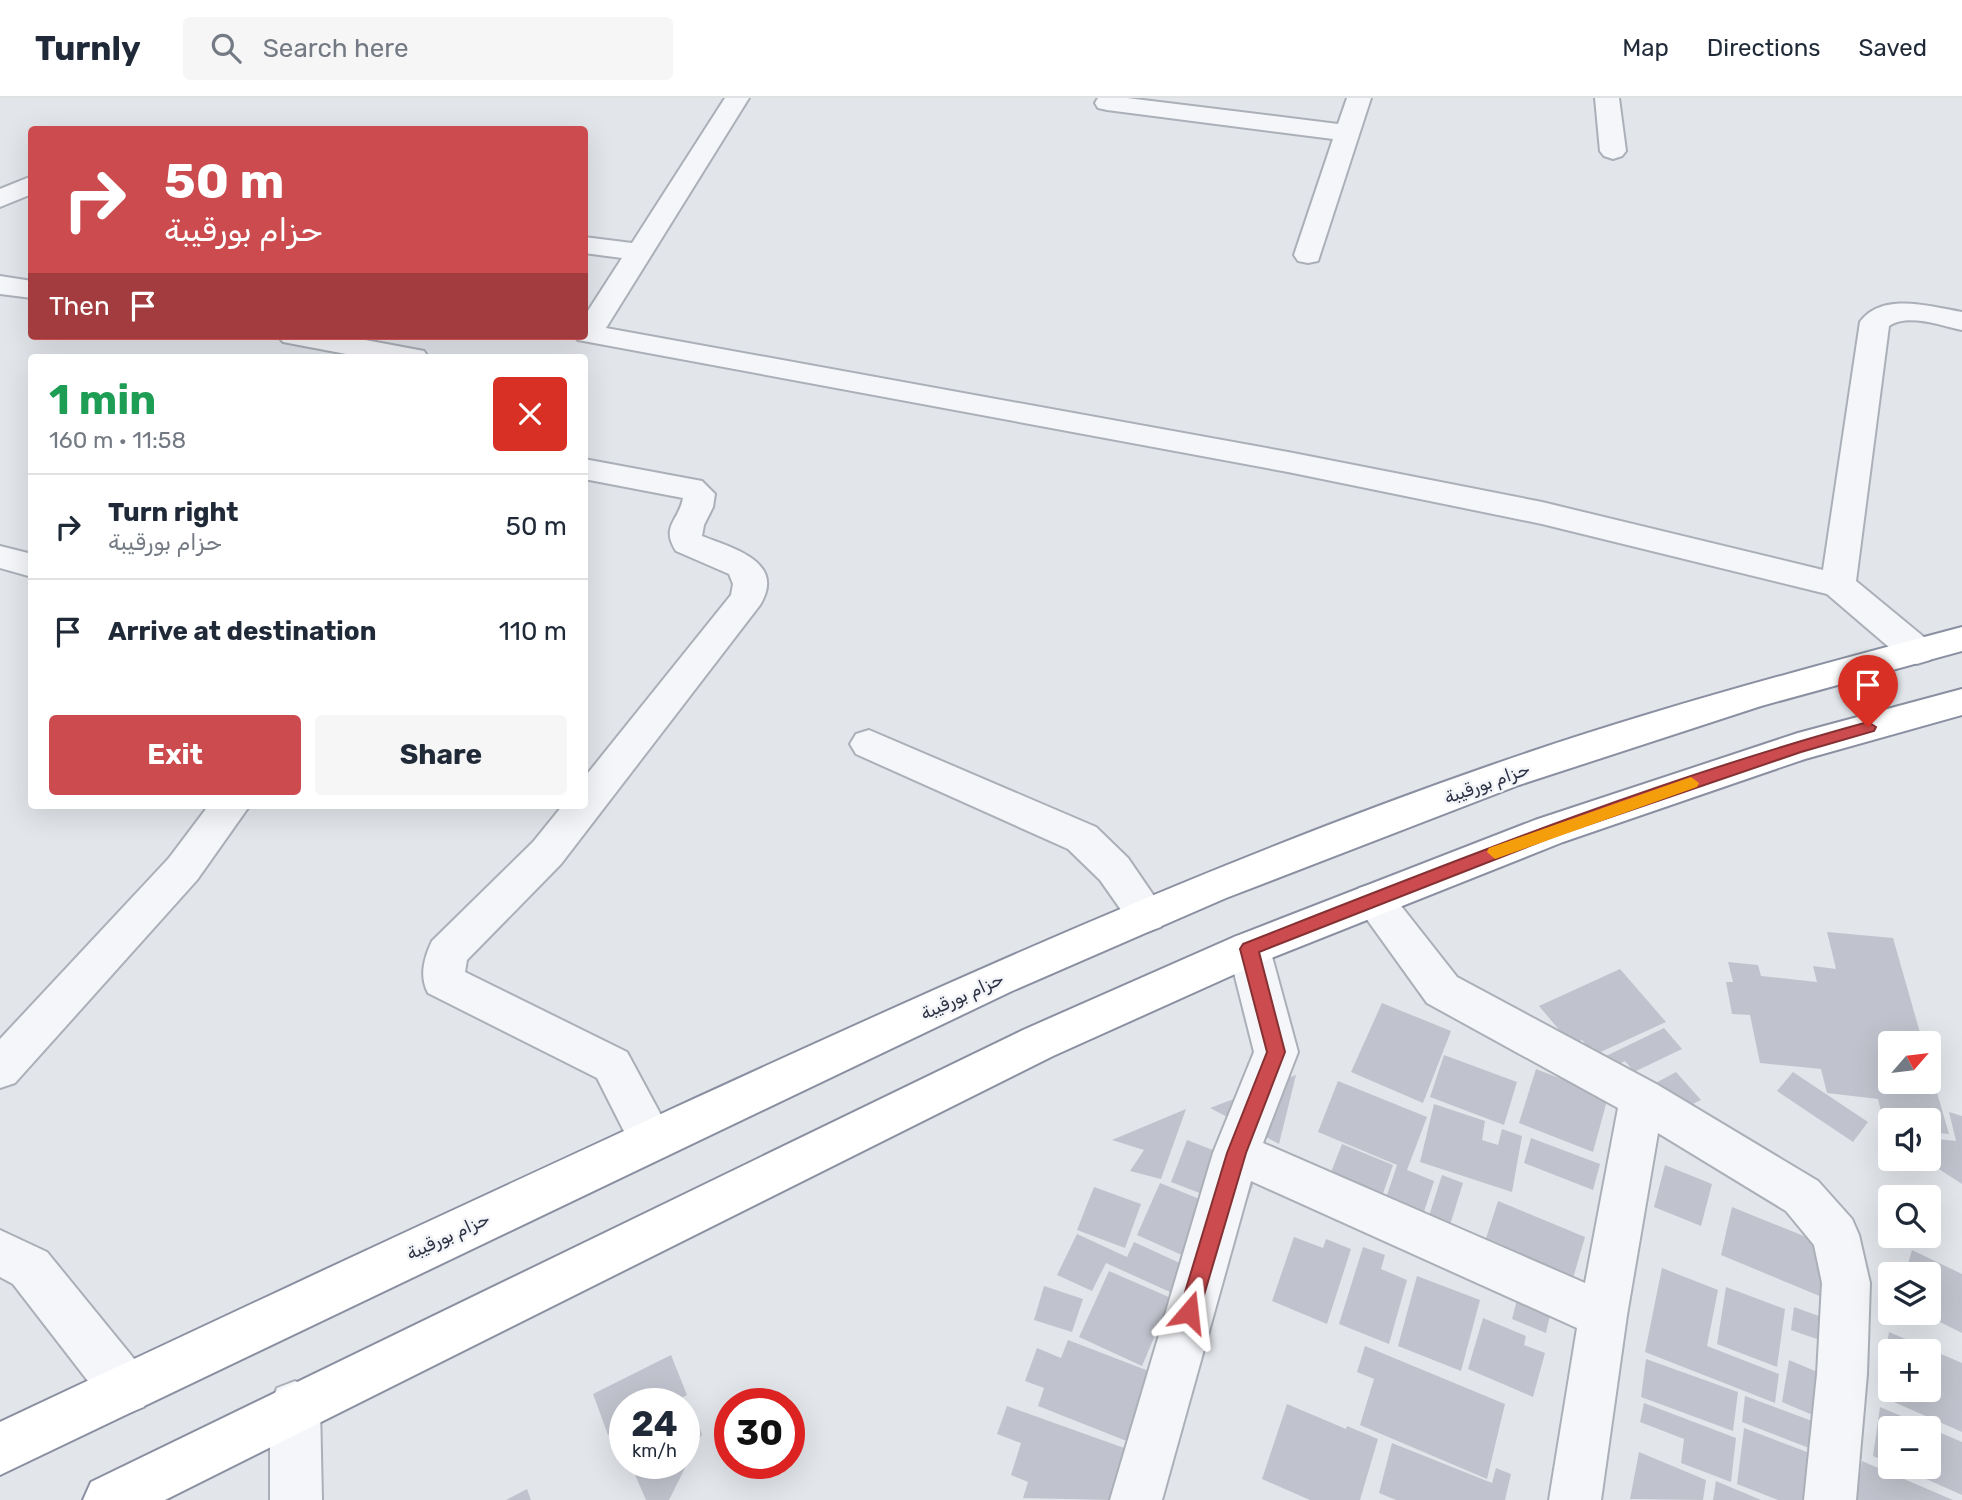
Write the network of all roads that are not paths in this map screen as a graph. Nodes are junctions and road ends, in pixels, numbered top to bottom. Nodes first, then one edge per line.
1 (737, 98) edge
2 (1359, 98) edge
3 (1607, 98) edge
4 (1107, 103) dead end
5 (1348, 133) junction
6 (1613, 151) dead end
7 (28, 186) edge
8 (0, 199) edge
9 (588, 246) edge
10 (640, 252) junction
11 (1308, 255) dead end
12 (0, 285) edge
13 (28, 289) edge
14 (1962, 321) edge
15 (588, 332) edge
16 (316, 340) edge
17 (579, 346) edge
18 (396, 354) edge
19 (588, 470) edge
20 (0, 557) edge
21 (28, 565) edge
22 (1838, 585) junction
23 (1962, 639) edge
24 (1917, 652) junction
25 (1962, 702) edge
26 (869, 744) dead end
27 (588, 801) edge
28 (228, 809) edge
29 (582, 809) edge
30 (1373, 900) junction
31 (1147, 915) junction
32 (1249, 949) junction
33 (0, 1069) edge
34 (1642, 1098) junction
35 (652, 1141) junction
36 (1237, 1153) junction
37 (0, 1252) edge
38 (1603, 1315) junction
39 (126, 1389) junction
40 (295, 1406) junction
41 (0, 1449) edge
42 (109, 1500) edge
43 (296, 1500) edge
44 (1136, 1500) edge
45 (1575, 1500) edge
46 (1829, 1500) edge

1 - 10 street
2 - 5 street
3 - 6 street
4 - 5 street
5 - 11 street
7 - 8 street
9 - 10 street
10 - 15 street
12 - 13 street
14 - 22 street
16 - 18 street
17 - 22 street
19 - 27 street
20 - 21 street
22 - 24 street
23 - 24 highway, حزام بورقيبة
24 - 31 highway, حزام بورقيبة
25 - 30 highway
26 - 31 street
28 - 33 street
29 - 35 street
30 - 32 highway
30 - 34 street
31 - 35 highway, حزام بورقيبة
32 - 36 street
32 - 40 highway
34 - 38 street
34 - 46 street
35 - 39 highway, حزام بورقيبة
36 - 38 street
36 - 44 street
37 - 39 street
38 - 45 street
39 - 41 highway, حزام بورقيبة
40 - 42 highway
40 - 43 street

